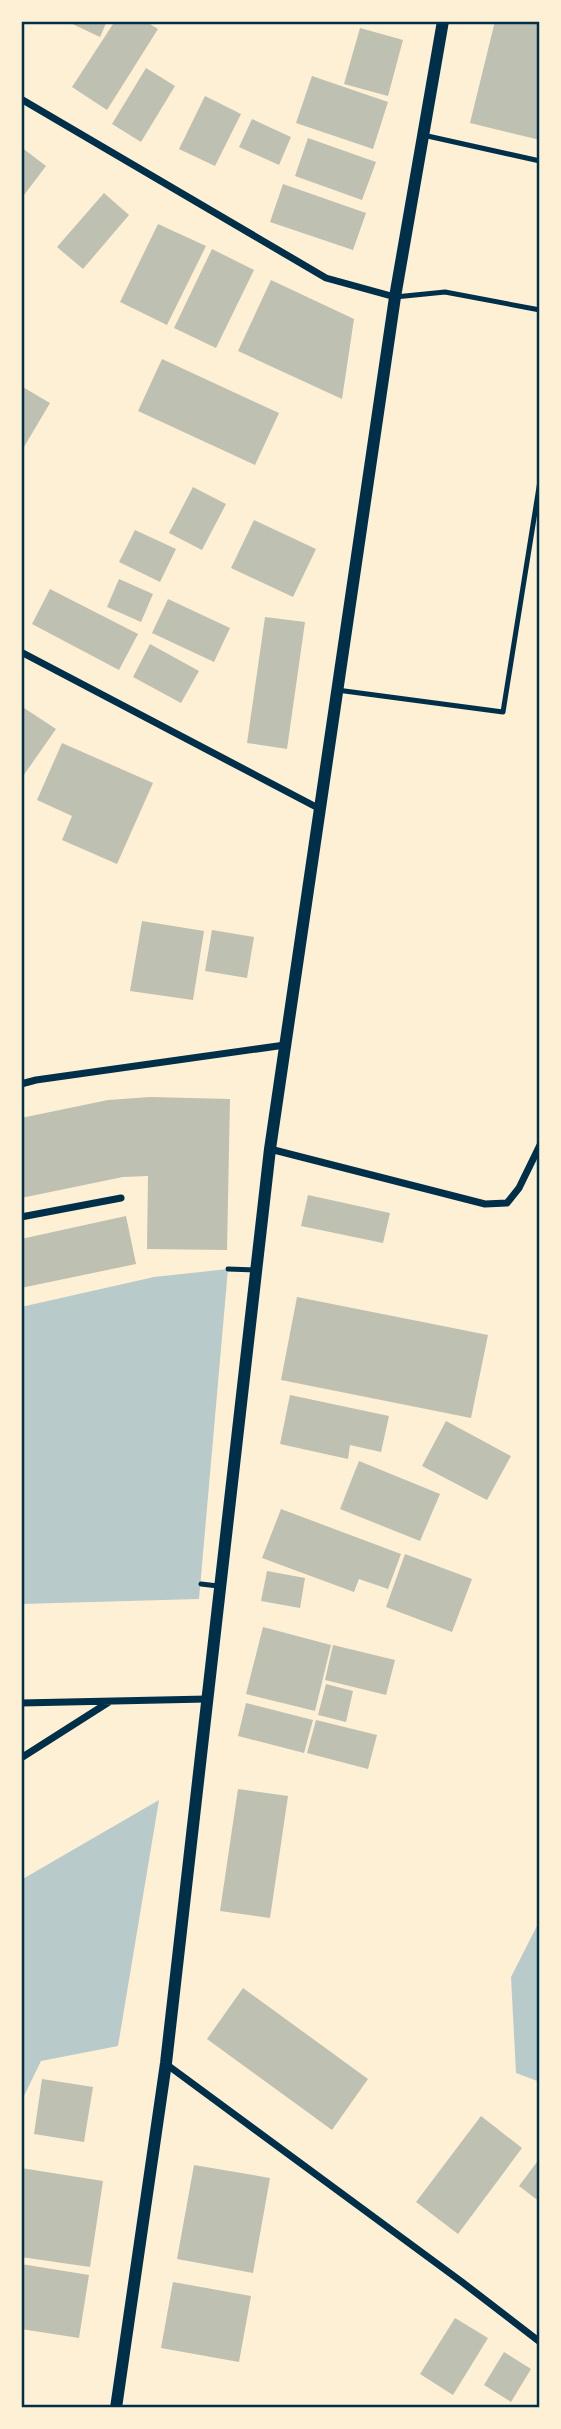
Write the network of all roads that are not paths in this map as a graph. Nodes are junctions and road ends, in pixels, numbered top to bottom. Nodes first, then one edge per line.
1 (443, 21) edge
2 (21, 99) edge
3 (423, 135) junction
4 (540, 162) edge
5 (395, 297) junction
6 (540, 310) edge
7 (540, 481) edge
8 (21, 652) edge
9 (337, 690) junction
10 (320, 809) junction
11 (285, 1045) junction
12 (21, 1084) edge
13 (540, 1145) edge
14 (270, 1149) junction
15 (121, 1198) dead end
16 (21, 1217) edge
17 (228, 1269) dead end
18 (256, 1270) junction
19 (201, 1584) dead end
20 (220, 1586) junction
21 (207, 1699) junction
22 (110, 1702) junction
23 (21, 1703) edge
24 (21, 1758) edge
25 (166, 2063) junction
26 (540, 2342) edge
27 (116, 2408) edge

1 - 3 street
2 - 5 street
3 - 4 lane
3 - 5 street
5 - 6 lane
5 - 9 street
7 - 9 lane
8 - 10 street
9 - 10 street
10 - 11 street
11 - 12 street
11 - 14 street
13 - 14 street
14 - 18 street
15 - 16 street
17 - 18 lane
18 - 20 street
19 - 20 lane
20 - 21 street
21 - 22 street
21 - 25 street
22 - 23 street
22 - 24 street
25 - 26 street
25 - 27 street

